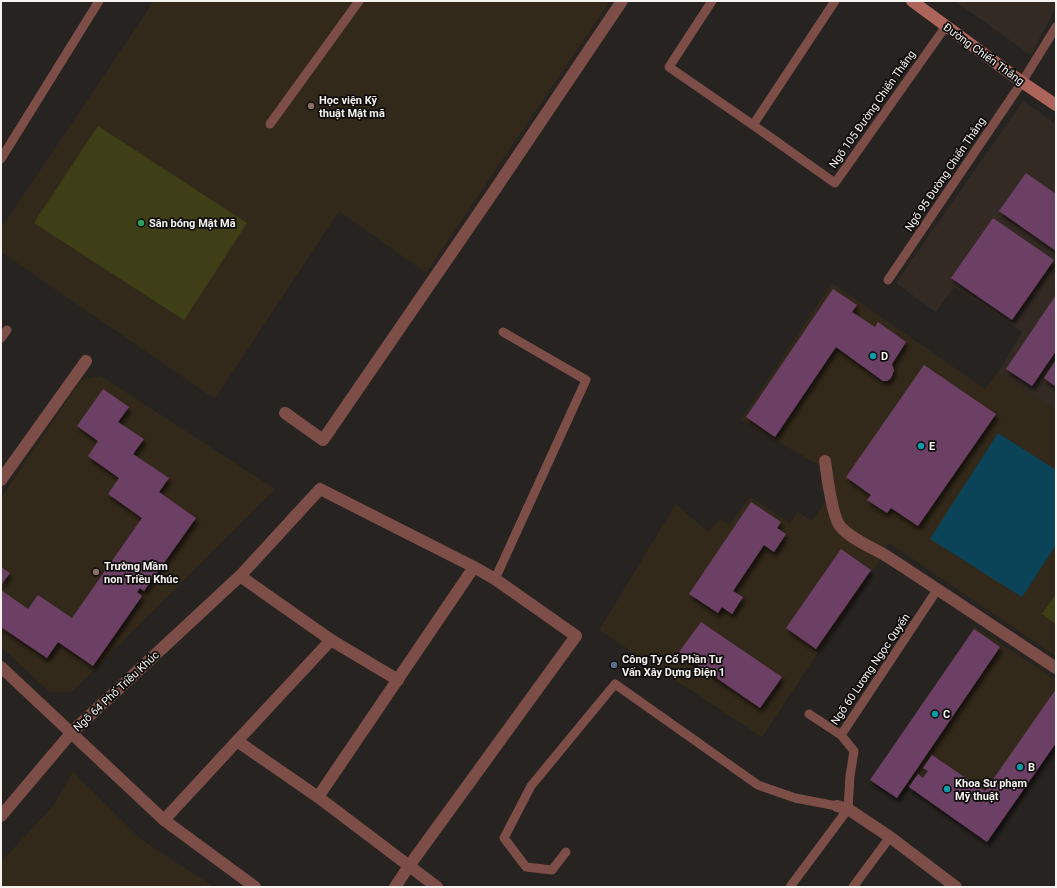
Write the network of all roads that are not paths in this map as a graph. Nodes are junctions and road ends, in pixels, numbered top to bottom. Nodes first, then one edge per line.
1 (99, 1) edge
2 (359, 1) edge
3 (622, 1) edge
4 (712, 1) edge
5 (835, 1) edge
6 (912, 1) edge
7 (946, 26) junction
8 (1056, 27) edge
9 (1022, 82) junction
10 (1056, 104) edge
11 (270, 124) dead end
12 (753, 125) junction
13 (1, 159) edge
14 (888, 280) dead end
15 (7, 330) dead end
16 (503, 332) dead end
17 (1, 338) edge
18 (86, 361) dead end
19 (285, 413) dead end
20 (825, 461) dead end
21 (1, 480) edge
22 (474, 567) junction
23 (240, 576) junction
24 (495, 579) junction
25 (937, 590) junction
26 (331, 640) junction
27 (1, 667) edge
28 (1056, 668) edge
29 (398, 680) junction
30 (809, 714) dead end
31 (72, 732) junction
32 (840, 735) junction
33 (237, 741) junction
34 (318, 797) junction
35 (842, 808) junction
36 (1, 816) edge
37 (164, 820) junction
38 (890, 837) junction
39 (566, 852) dead end
40 (409, 866) junction
41 (255, 887) edge
42 (395, 887) edge
43 (437, 887) edge
44 (790, 887) edge
45 (853, 887) edge
46 (956, 887) edge

1 - 13 lane
2 - 11 lane
3 - 19 street
4 - 12 lane
5 - 12 lane
6 - 7 street, Đường Chiến Thắng
7 - 9 street, Đường Chiến Thắng
7 - 12 lane, Ngõ 105 Đường Chiến Thắng
8 - 9 lane, Ngõ 95 Đường Chiến Thắng
9 - 10 street, Đường Chiến Thắng
9 - 14 lane, Ngõ 95 Đường Chiến Thắng
15 - 17 lane
16 - 24 lane
18 - 21 street
20 - 25 street
22 - 23 street, Ngõ 64 Phố Triều Khúc
22 - 24 street
22 - 29 street
23 - 26 street
23 - 31 street, Ngõ 64 Phố Triều Khúc
24 - 40 street
25 - 28 street
25 - 32 lane, Ngõ 60 Lương Ngọc Quyến
26 - 29 street
26 - 33 street
27 - 31 street
29 - 34 street
30 - 32 lane
31 - 36 street, Ngõ 64 Phố Triều Khúc
31 - 37 street
32 - 35 lane, Ngõ 60 Lương Ngọc Quyến
33 - 34 street
33 - 37 street
34 - 40 street
35 - 38 street
35 - 39 lane
35 - 44 lane
37 - 41 street
38 - 45 lane
38 - 46 street
40 - 42 street
40 - 43 street

